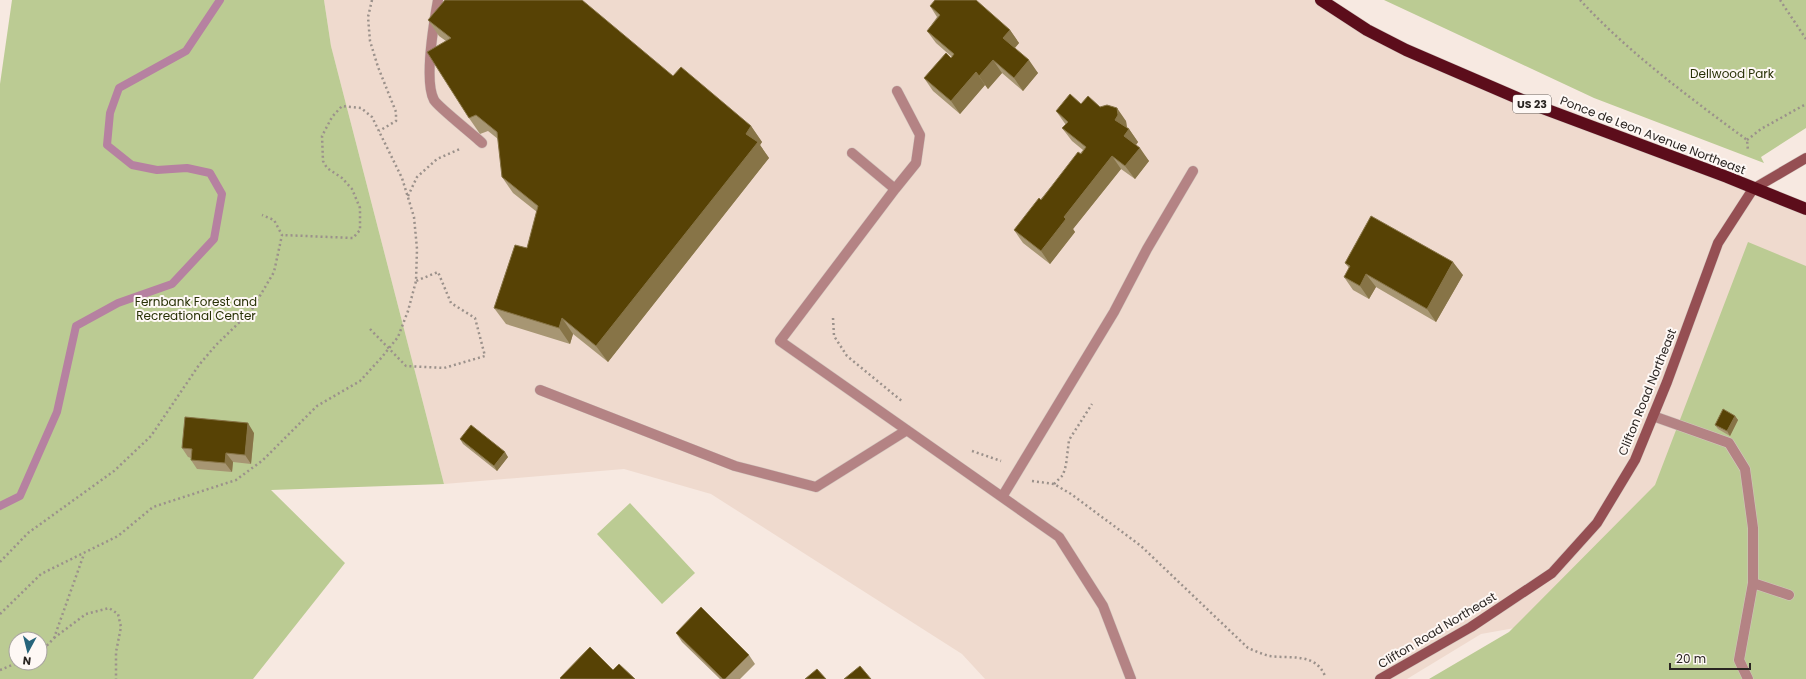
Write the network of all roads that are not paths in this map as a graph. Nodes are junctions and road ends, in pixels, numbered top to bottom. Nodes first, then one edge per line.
1 (438, 0) edge
2 (1321, 0) edge
3 (897, 91) dead end
4 (482, 143) edge
5 (852, 153) dead end
6 (1806, 158) edge
7 (1194, 171) dead end
8 (895, 189) junction
9 (1753, 189) junction
10 (1806, 209) edge
11 (540, 390) dead end
12 (1653, 416) junction
13 (907, 430) junction
14 (1002, 497) junction
15 (1753, 583) junction
16 (1789, 595) dead end
17 (1131, 679) edge
18 (1380, 679) edge
19 (1748, 679) edge

1 - 4 lane
2 - 9 highway, Ponce de Leon Avenue Northeast / US 23
3 - 8 lane
5 - 8 lane
6 - 9 street, Clifton Road Northeast
7 - 14 lane
8 - 13 lane
9 - 10 highway, Ponce de Leon Avenue Northeast / US 23
9 - 12 street, Clifton Road Northeast
11 - 13 lane
12 - 15 lane
12 - 18 street, Clifton Road Northeast
13 - 14 lane
14 - 17 lane
15 - 16 lane
15 - 19 lane

